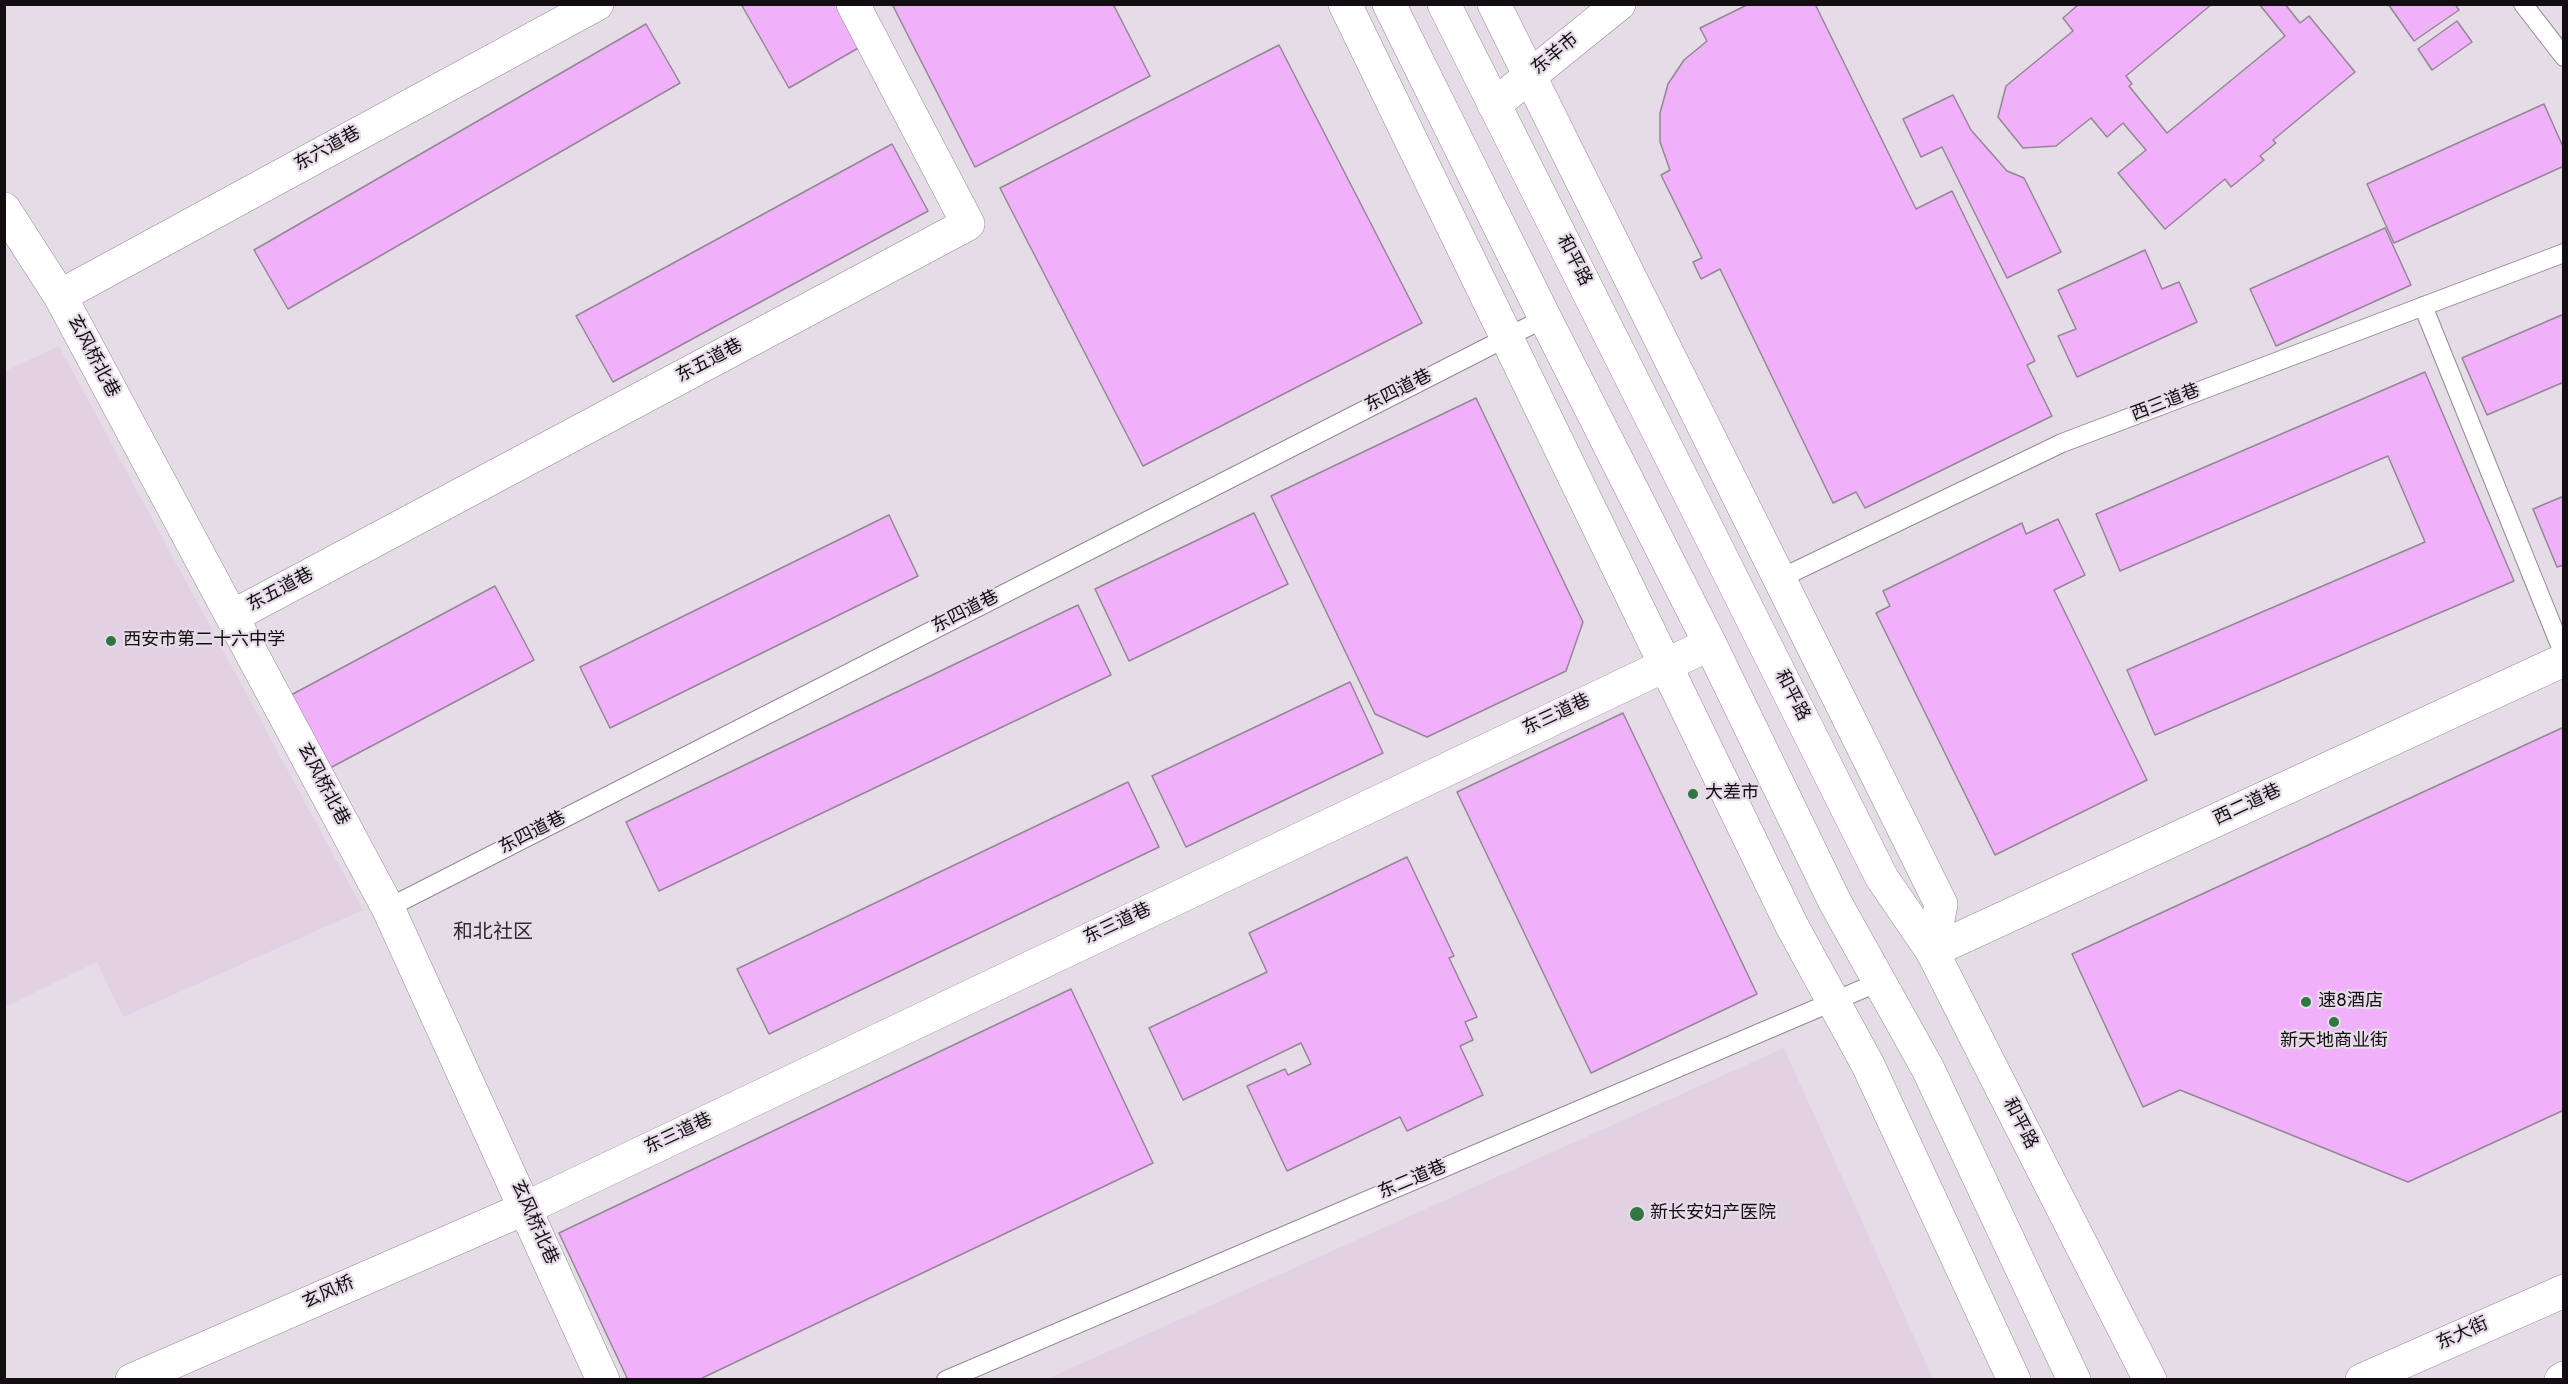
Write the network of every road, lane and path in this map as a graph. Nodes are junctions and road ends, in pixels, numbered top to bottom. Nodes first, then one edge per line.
1 (597, 4) edge
2 (853, 4) edge
3 (1345, 4) edge
4 (1389, 4) edge
5 (1444, 4) edge
6 (1494, 4) edge
7 (1619, 4) edge
8 (2523, 4) edge
9 (2564, 57) edge
10 (1529, 77) junction
11 (1494, 105) junction
12 (4, 209) edge
13 (2564, 253) edge
14 (60, 296) junction
15 (2423, 306) junction
16 (1545, 318) junction
17 (1506, 337) junction
18 (1779, 579) junction
19 (233, 616) junction
20 (1710, 644) junction
21 (2564, 655) edge
22 (2564, 660) edge
23 (1666, 664) junction
24 (388, 908) junction
25 (1932, 951) junction
26 (1879, 982) junction
27 (1834, 1002) junction
28 (526, 1208) junction
29 (2564, 1291) edge
30 (132, 1380) edge
31 (603, 1380) edge
32 (946, 1380) edge
33 (2014, 1380) edge
34 (2074, 1380) edge
35 (2150, 1380) edge
36 (2362, 1380) edge

1 - 14 street, 东六道巷
2 - 19 street, 东五道巷
3 - 17 street
4 - 16 street
5 - 11 street, 和平路
6 - 10 street
7 - 10 street, 东羊市
8 - 9 lane
10 - 11 street, 东羊市
10 - 18 street
11 - 25 street, 和平路
12 - 14 street, 玄风桥北巷
13 - 15 lane, 西三道巷
14 - 19 street, 玄风桥北巷
15 - 18 lane, 西三道巷
15 - 21 lane
16 - 17 lane, 东四道巷
16 - 20 street
17 - 23 street
17 - 24 lane, 东四道巷
18 - 25 street
19 - 24 street, 玄风桥北巷
20 - 23 street, 东三道巷
20 - 26 street
22 - 25 street, 西二道巷
23 - 27 street
23 - 28 street, 东三道巷
24 - 28 street, 玄风桥北巷
25 - 35 street, 和平路
26 - 27 lane, 东二道巷
26 - 34 street
27 - 32 lane, 东二道巷
27 - 33 street
28 - 30 street, 玄风桥
28 - 31 street, 玄风桥北巷
29 - 36 street, 东大街

